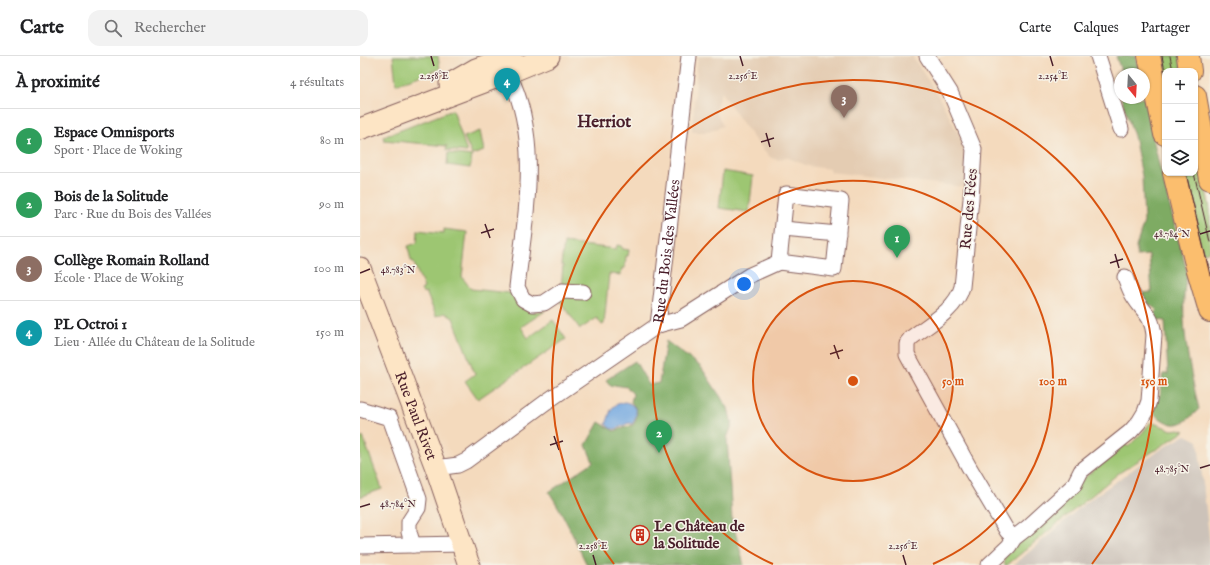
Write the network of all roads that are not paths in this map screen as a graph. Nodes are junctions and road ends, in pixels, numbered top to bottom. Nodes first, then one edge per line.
1 (528, 56) edge
2 (549, 56) edge
3 (688, 56) edge
4 (927, 56) edge
5 (1098, 56) edge
6 (1149, 56) edge
7 (1188, 56) edge
8 (510, 64) edge
9 (1190, 68) edge
10 (1196, 104) edge
11 (360, 116) edge
12 (1162, 119) edge
13 (360, 129) edge
14 (1121, 129) dead end
15 (1175, 176) edge
16 (1210, 178) edge
17 (783, 229) junction
18 (838, 234) junction
19 (779, 262) junction
20 (360, 268) edge
21 (1125, 277) dead end
22 (583, 292) dead end
23 (1210, 311) edge
24 (658, 325) junction
25 (360, 409) edge
26 (436, 468) junction
27 (1011, 542) junction
28 (462, 544) junction
29 (413, 545) junction
30 (360, 546) edge
31 (469, 565) edge
32 (989, 565) edge

1 - 8 street
2 - 8 street
3 - 24 street, Rue du Bois des Vallées
4 - 27 street, Rue des Fées
5 - 14 street
6 - 12 main road
7 - 9 main road
8 - 11 street
8 - 13 street
8 - 22 street
10 - 16 main road
15 - 23 main road
17 - 18 street
17 - 18 street
17 - 19 street
18 - 19 street
19 - 24 street
20 - 26 street, Rue Paul Rivet
21 - 27 street
24 - 26 street, Rue du Bois des Vallées
25 - 29 street
26 - 28 street, Rue Paul Rivet
27 - 32 street
28 - 29 street
28 - 31 street, Rue Paul Rivet
29 - 30 street

